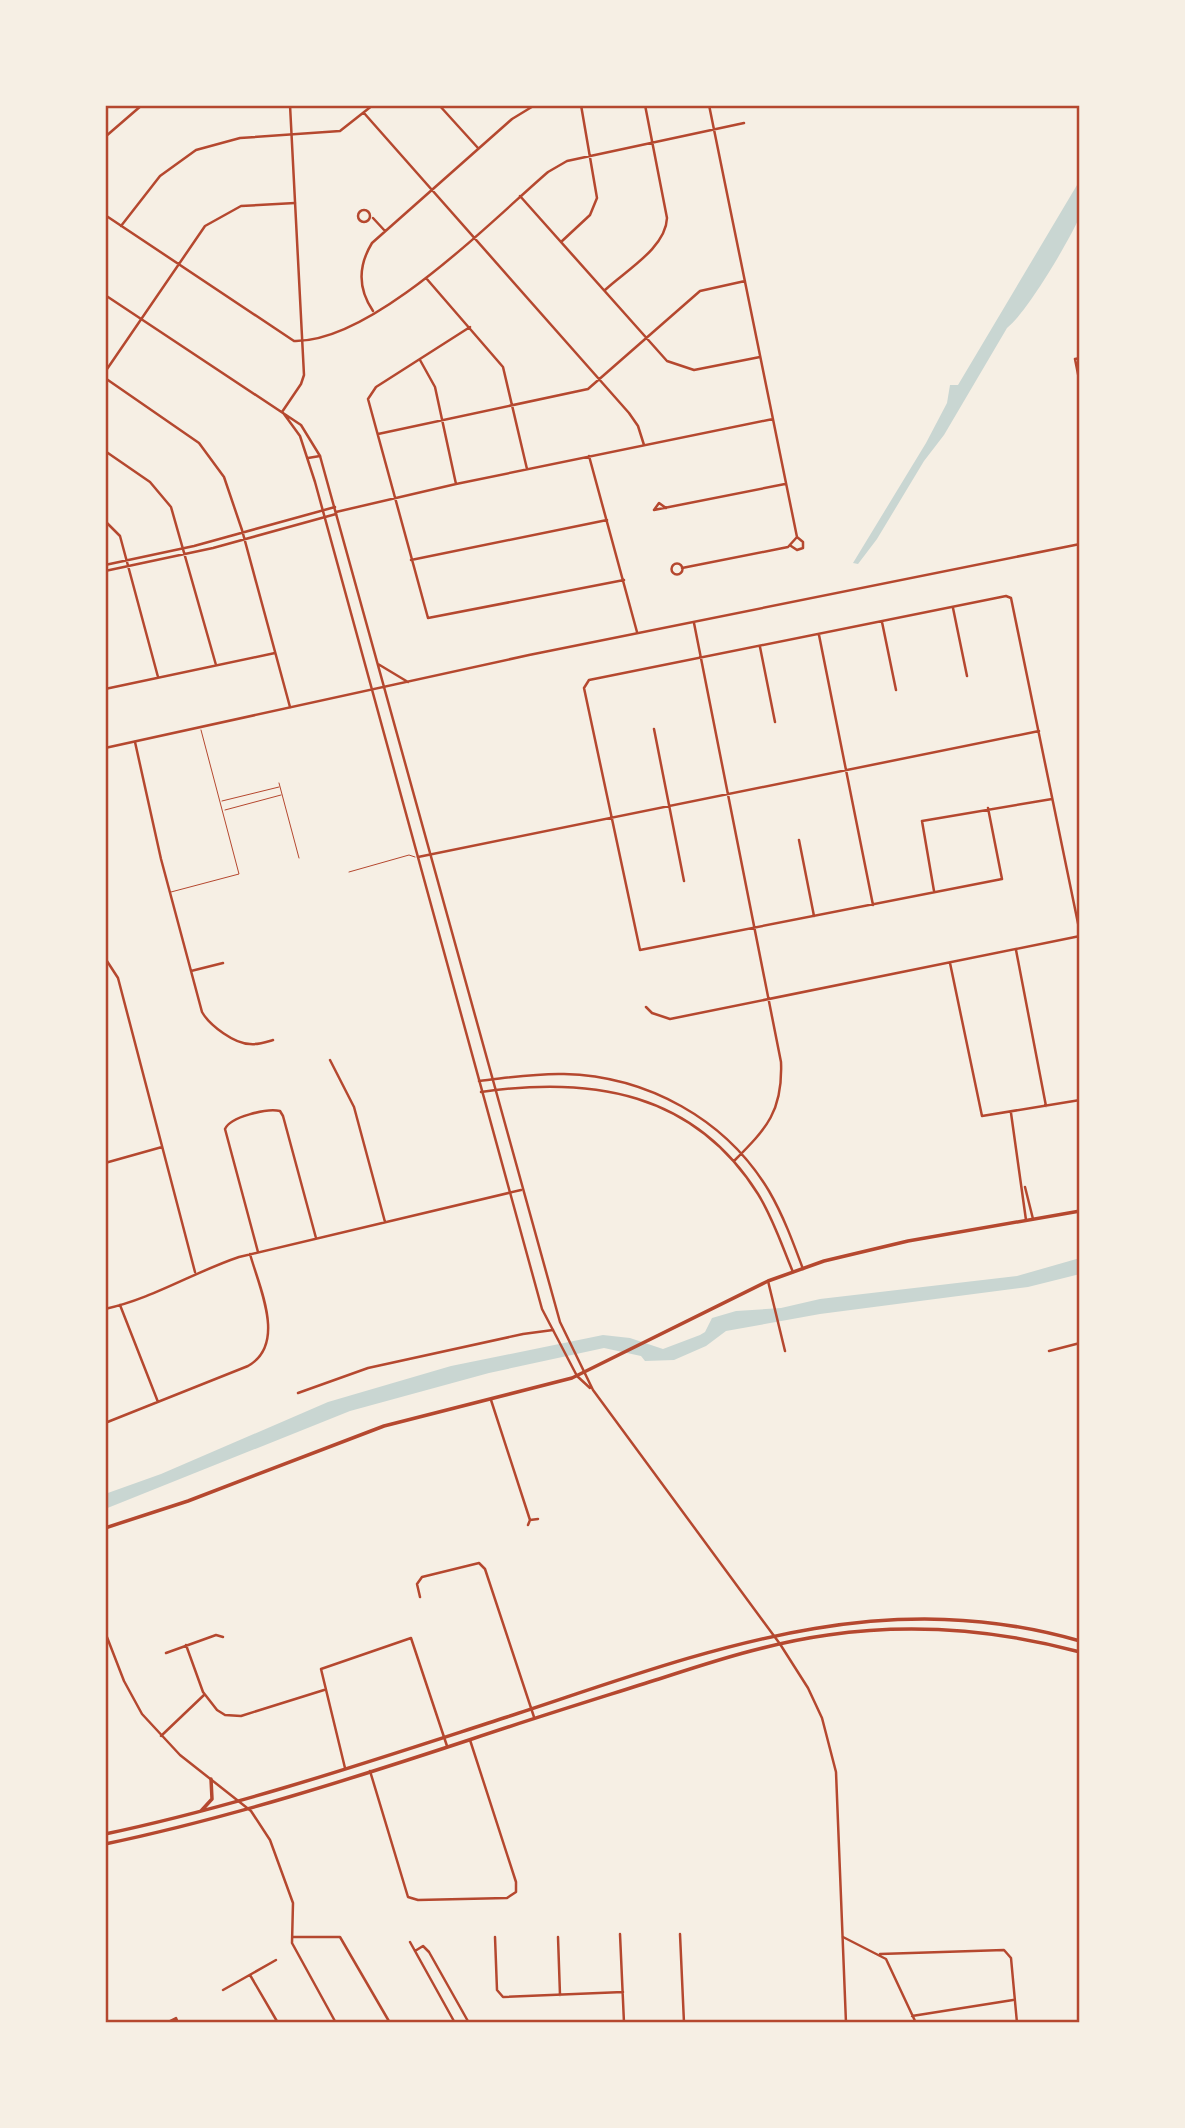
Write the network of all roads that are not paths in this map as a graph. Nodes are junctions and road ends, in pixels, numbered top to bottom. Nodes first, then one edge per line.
1 (142, 105) edge
2 (290, 105) edge
3 (373, 105) edge
4 (439, 105) edge
5 (535, 105) edge
6 (581, 105) edge
7 (645, 105) edge
8 (709, 105) edge
9 (364, 113) junction
10 (744, 123) dead end
11 (714, 129) junction
12 (292, 134) junction
13 (105, 136) edge
14 (652, 141) junction
15 (478, 149) junction
16 (591, 154) junction
17 (432, 190) junction
18 (520, 196) junction
19 (295, 203) junction
20 (105, 215) edge
21 (372, 218) dead end
22 (121, 226) junction
23 (385, 231) junction
24 (473, 237) junction
25 (561, 243) junction
26 (178, 264) junction
27 (426, 278) junction
28 (745, 281) junction
29 (604, 290) junction
30 (105, 295) edge
31 (374, 312) junction
32 (141, 319) junction
33 (470, 327) junction
34 (646, 338) junction
35 (302, 341) junction
36 (760, 357) junction
37 (1080, 358) edge
38 (419, 359) junction
39 (105, 372) edge
40 (105, 379) edge
41 (599, 380) junction
42 (1080, 384) edge
43 (514, 406) junction
44 (282, 412) junction
45 (773, 419) junction
46 (443, 420) junction
47 (377, 434) junction
48 (644, 445) junction
49 (105, 451) edge
50 (320, 456) junction
51 (589, 456) junction
52 (308, 458) junction
53 (527, 469) junction
54 (456, 484) junction
55 (786, 484) junction
56 (394, 497) junction
57 (654, 510) dead end
58 (323, 511) junction
59 (335, 511) junction
60 (324, 517) junction
61 (607, 520) junction
62 (105, 521) edge
63 (243, 534) junction
64 (797, 537) junction
65 (244, 539) junction
66 (1080, 544) edge
67 (791, 546) junction
68 (184, 548) junction
69 (186, 554) junction
70 (411, 559) junction
71 (127, 561) junction
72 (105, 565) edge
73 (128, 566) junction
74 (682, 568) dead end
75 (105, 571) edge
76 (624, 580) junction
77 (953, 608) junction
78 (882, 622) junction
79 (694, 623) junction
80 (638, 634) junction
81 (819, 635) junction
82 (760, 647) junction
83 (275, 653) junction
84 (701, 659) junction
85 (376, 662) junction
86 (216, 666) junction
87 (967, 676) dead end
88 (158, 678) junction
89 (408, 682) junction
90 (383, 688) junction
91 (105, 690) edge
92 (896, 690) dead end
93 (372, 691) junction
94 (290, 708) junction
95 (775, 722) dead end
96 (201, 728) junction
97 (654, 729) dead end
98 (1039, 731) junction
99 (135, 742) junction
100 (105, 748) edge
101 (846, 770) junction
102 (279, 783) dead end
103 (280, 787) junction
104 (729, 793) junction
105 (282, 795) junction
106 (1052, 799) junction
107 (220, 802) junction
108 (669, 805) junction
109 (988, 808) junction
110 (222, 811) junction
111 (610, 817) junction
112 (799, 841) dead end
113 (429, 854) junction
114 (417, 857) junction
115 (299, 858) dead end
116 (349, 872) dead end
117 (684, 881) dead end
118 (170, 892) junction
119 (934, 892) junction
120 (873, 905) junction
121 (814, 917) junction
122 (756, 929) junction
123 (1080, 935) edge
124 (1016, 950) junction
125 (105, 958) edge
126 (223, 962) dead end
127 (950, 963) junction
128 (191, 971) junction
129 (769, 999) junction
130 (646, 1007) dead end
131 (273, 1040) dead end
132 (330, 1060) dead end
133 (491, 1080) junction
134 (478, 1081) junction
135 (494, 1090) junction
136 (481, 1092) junction
137 (1080, 1100) edge
138 (1046, 1106) junction
139 (1011, 1113) junction
140 (162, 1147) junction
141 (742, 1154) junction
142 (734, 1161) junction
143 (105, 1163) edge
144 (1023, 1184) junction
145 (521, 1190) junction
146 (509, 1193) junction
147 (1080, 1211) edge
148 (1033, 1219) junction
149 (1027, 1220) junction
150 (385, 1222) junction
151 (316, 1238) junction
152 (258, 1252) junction
153 (250, 1254) junction
154 (803, 1269) junction
155 (195, 1272) junction
156 (793, 1272) junction
157 (768, 1282) junction
158 (120, 1305) junction
159 (105, 1309) edge
160 (554, 1330) junction
161 (1080, 1343) edge
162 (785, 1351) dead end
163 (1049, 1351) dead end
164 (585, 1373) junction
165 (577, 1376) junction
166 (593, 1390) junction
167 (298, 1393) dead end
168 (491, 1399) junction
169 (158, 1402) junction
170 (105, 1423) edge
171 (538, 1518) dead end
172 (105, 1528) edge
173 (420, 1597) dead end
174 (105, 1632) edge
175 (774, 1635) junction
176 (223, 1637) dead end
177 (1080, 1641) edge
178 (780, 1644) junction
179 (186, 1645) junction
180 (1080, 1652) edge
181 (166, 1653) dead end
182 (324, 1690) junction
183 (204, 1694) junction
184 (531, 1709) junction
185 (534, 1717) junction
186 (161, 1736) junction
187 (444, 1737) junction
188 (470, 1740) junction
189 (447, 1746) junction
190 (346, 1768) junction
191 (370, 1771) junction
192 (211, 1779) junction
193 (239, 1801) junction
194 (247, 1808) junction
195 (200, 1812) junction
196 (144, 1825) junction
197 (105, 1833) edge
198 (147, 1836) junction
199 (105, 1844) edge
200 (620, 1934) dead end
201 (680, 1934) dead end
202 (291, 1937) junction
203 (495, 1937) dead end
204 (558, 1937) dead end
205 (844, 1937) junction
206 (410, 1942) dead end
207 (415, 1951) junction
208 (880, 1954) junction
209 (276, 1960) dead end
210 (250, 1975) junction
211 (223, 1990) dead end
212 (623, 1992) junction
213 (560, 1995) junction
214 (1014, 2000) junction
215 (912, 2016) junction
216 (166, 2023) edge
217 (178, 2023) edge
218 (278, 2023) edge
219 (336, 2023) edge
220 (390, 2023) edge
221 (455, 2023) edge
222 (469, 2023) edge
223 (624, 2023) edge
224 (684, 2023) edge
225 (846, 2023) edge
226 (915, 2023) edge
227 (1017, 2023) edge

1 - 13 street
2 - 12 street
3 - 9 street
4 - 15 street
5 - 15 street
6 - 16 street
7 - 14 street
8 - 11 street
9 - 12 street
9 - 17 street
10 - 11 street
11 - 14 street
11 - 28 street
12 - 19 street
12 - 22 street
14 - 16 street
14 - 29 street
15 - 17 street
16 - 18 street
16 - 25 street
17 - 23 street
17 - 24 street
18 - 24 street
18 - 25 street
19 - 26 street
19 - 35 street
20 - 22 street
21 - 23 street
22 - 26 street
23 - 31 street
24 - 27 street
24 - 41 street
25 - 29 street
26 - 32 street
26 - 35 street
27 - 31 street
27 - 33 street
28 - 34 street
28 - 36 street
29 - 34 street
30 - 32 street
31 - 35 street
32 - 39 street
32 - 44 street
33 - 38 street
33 - 43 street
34 - 36 street
34 - 41 street
35 - 44 street
36 - 45 street
37 - 42 street
38 - 46 street
38 - 47 street
40 - 63 street
41 - 43 street
41 - 48 street
43 - 46 street
43 - 53 street
44 - 50 street
44 - 52 street
45 - 48 street
45 - 55 street
46 - 47 street
46 - 54 street
47 - 56 street
48 - 51 street
49 - 68 street
50 - 52 street
50 - 59 street
51 - 53 street
51 - 61 street
52 - 58 street
53 - 54 street
54 - 56 street
55 - 57 street
55 - 64 street
56 - 59 street
56 - 70 street
58 - 59 street
58 - 60 street
58 - 63 street
59 - 60 street
59 - 85 street
60 - 65 street
60 - 93 street
61 - 70 street
61 - 76 street
62 - 71 street
63 - 65 street
63 - 68 street
64 - 67 street
64 - 67 street
65 - 69 street
65 - 83 street
66 - 79 street
67 - 74 street
68 - 69 street
68 - 71 street
69 - 73 street
69 - 86 street
70 - 76 street
71 - 72 street
71 - 73 street
73 - 75 street
73 - 88 street
76 - 80 street
77 - 78 street
77 - 87 street
77 - 98 street
78 - 81 street
78 - 92 street
79 - 80 street
79 - 84 street
80 - 89 street
81 - 82 street
81 - 101 street
82 - 84 street
82 - 95 street
83 - 86 street
83 - 94 street
84 - 104 street
84 - 111 street
85 - 89 street
85 - 90 street
86 - 88 street
88 - 91 street
89 - 90 street
90 - 93 street
90 - 113 street
93 - 94 street
93 - 114 street
94 - 96 street
96 - 99 street
96 - 107 lane
97 - 108 street
98 - 101 street
98 - 106 street
99 - 100 street
99 - 118 street
101 - 104 street
101 - 120 street
102 - 103 lane
103 - 105 lane
103 - 107 lane
104 - 108 street
104 - 122 street
105 - 110 lane
105 - 115 lane
106 - 109 street
106 - 123 street
107 - 110 lane
108 - 111 street
108 - 117 street
109 - 119 street
109 - 119 street
110 - 118 lane
111 - 113 street
111 - 122 street
112 - 121 street
113 - 114 street
113 - 133 street
114 - 116 lane
114 - 134 street
118 - 128 street
119 - 120 street
120 - 121 street
121 - 122 street
122 - 129 street
123 - 124 street
124 - 127 street
124 - 138 street
125 - 140 street
126 - 128 street
127 - 129 street
127 - 139 street
128 - 131 street
129 - 130 street
129 - 141 street
132 - 150 street
133 - 134 street
133 - 135 street
133 - 141 street
134 - 136 street
135 - 136 street
135 - 142 street
135 - 145 street
136 - 146 street
137 - 138 street
138 - 139 street
139 - 144 street
140 - 143 street
140 - 155 street
141 - 142 street
141 - 154 street
142 - 156 street
144 - 148 street
144 - 149 street
145 - 146 street
145 - 164 street
146 - 150 street
146 - 160 street
147 - 148 main road
148 - 149 main road
149 - 154 main road
150 - 151 street
151 - 152 street
151 - 152 street
152 - 153 street
153 - 155 street
153 - 169 street
154 - 156 main road
155 - 158 street
156 - 157 main road
157 - 162 street
157 - 164 main road
158 - 159 street
158 - 169 street
160 - 165 street
160 - 167 street
161 - 163 street
164 - 165 main road
164 - 166 street
165 - 166 street
165 - 168 main road
166 - 175 street
168 - 171 street
168 - 172 main road
169 - 170 street
173 - 184 street
174 - 186 street
175 - 177 main road
175 - 178 street
175 - 184 main road
176 - 179 street
178 - 180 main road
178 - 185 main road
178 - 205 street
179 - 181 street
179 - 183 street
182 - 183 street
182 - 187 street
182 - 190 street
183 - 186 street
184 - 185 street
184 - 187 main road
185 - 188 main road
186 - 192 street
187 - 189 street
187 - 190 main road
188 - 189 main road
188 - 191 street
189 - 191 main road
190 - 193 main road
191 - 194 main road
192 - 193 street
192 - 195 main road
193 - 194 street
193 - 195 main road
194 - 198 main road
194 - 202 street
195 - 196 main road
196 - 197 main road
196 - 198 street
198 - 199 main road
200 - 212 street
201 - 224 street
202 - 219 street
202 - 220 street
203 - 213 street
204 - 213 street
205 - 208 street
205 - 225 street
206 - 207 street
207 - 221 street
207 - 222 street
208 - 214 street
208 - 215 street
209 - 210 street
210 - 211 street
210 - 218 street
212 - 213 street
212 - 223 street
214 - 215 street
214 - 227 street
215 - 226 street
216 - 217 street

